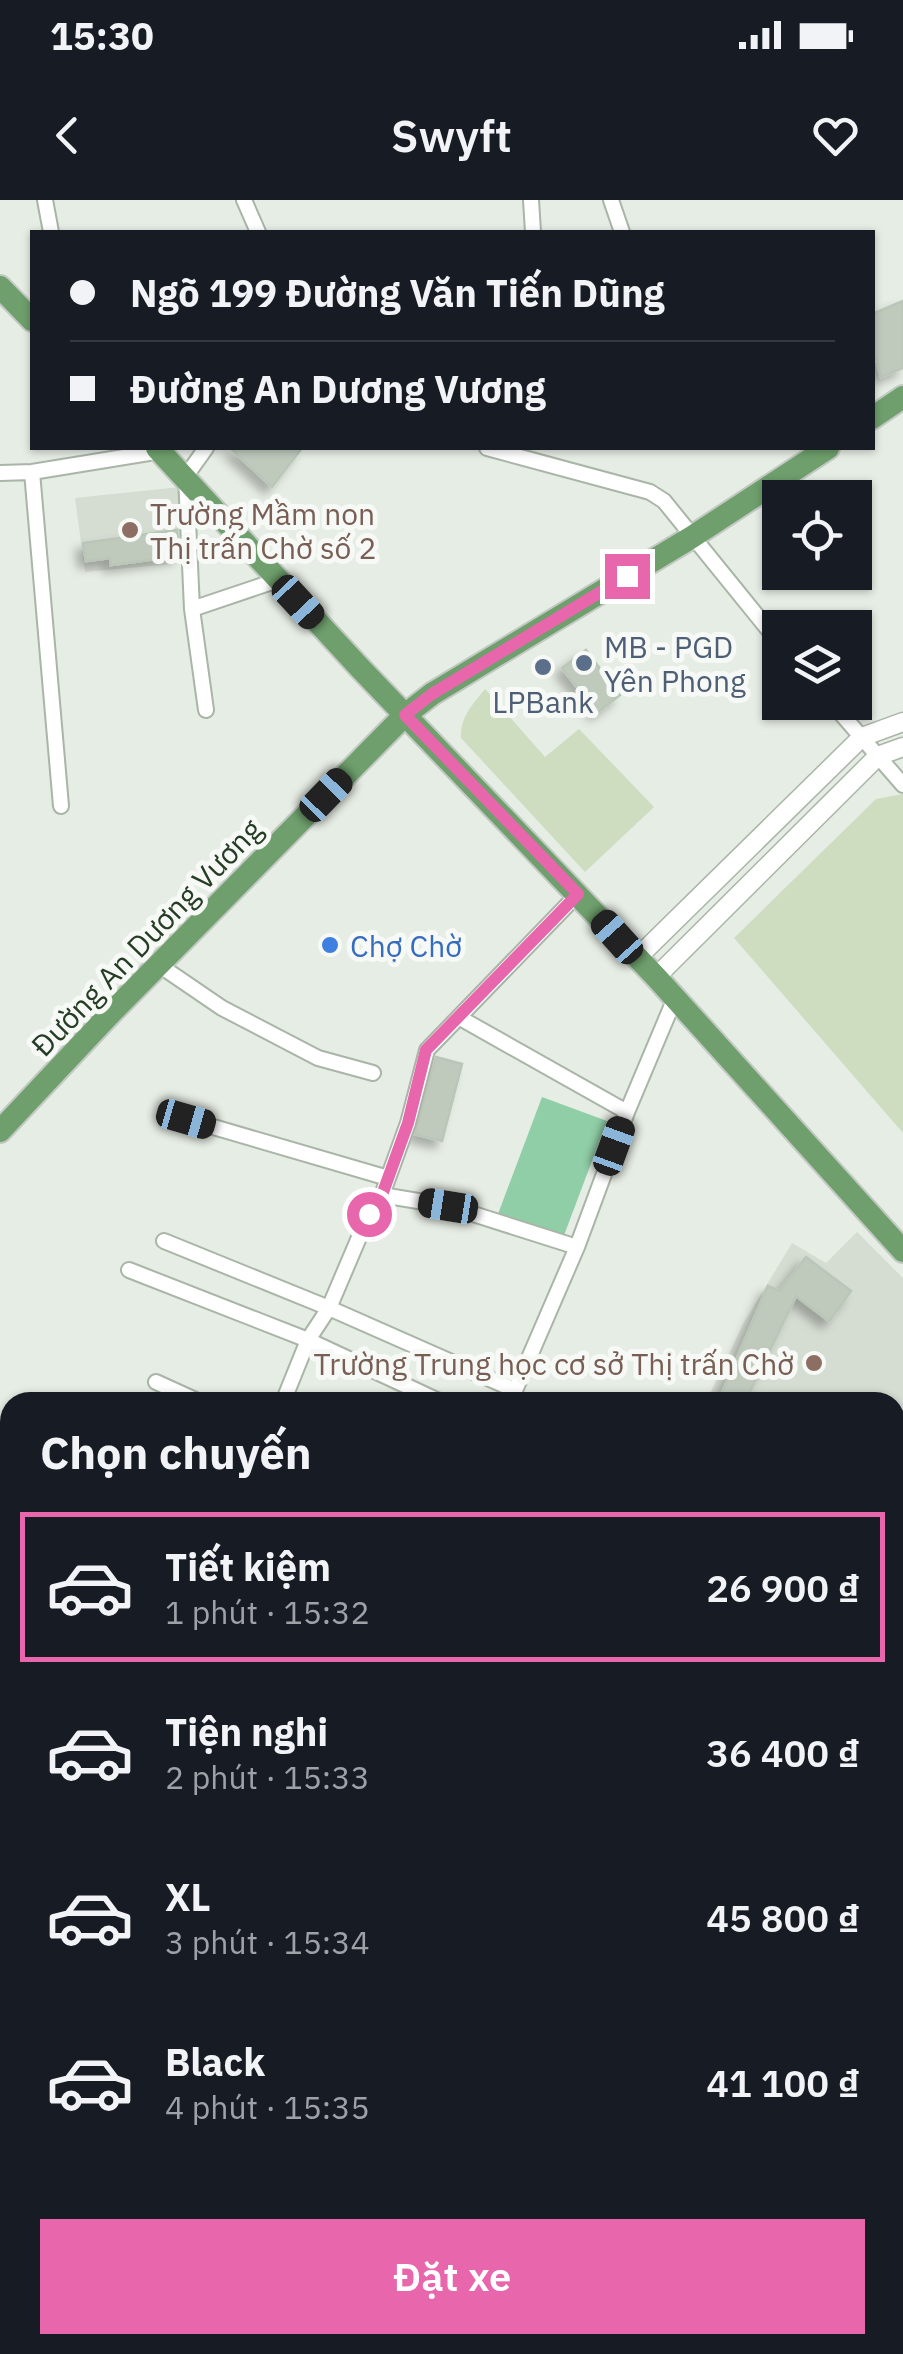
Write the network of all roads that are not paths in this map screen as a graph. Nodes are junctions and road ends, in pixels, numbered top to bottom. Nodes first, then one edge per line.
1 (45, 200) edge
2 (244, 200) edge
3 (530, 200) edge
4 (612, 200) edge
5 (51, 230) edge
6 (257, 230) edge
7 (533, 230) edge
8 (621, 230) edge
9 (0, 286) edge
10 (29, 309) edge
11 (903, 397) edge
12 (875, 416) edge
13 (153, 450) edge
14 (160, 450) edge
15 (205, 450) edge
16 (502, 450) edge
17 (825, 450) edge
18 (531, 454) edge
19 (32, 472) junction
20 (0, 473) edge
21 (186, 476) junction
22 (692, 537) junction
23 (278, 580) junction
24 (192, 609) junction
25 (762, 622) edge
26 (206, 710) dead end
27 (405, 715) junction
28 (846, 720) edge
29 (903, 722) edge
30 (862, 738) junction
31 (903, 747) edge
32 (878, 756) junction
33 (903, 785) edge
34 (61, 806) dead end
35 (578, 894) junction
36 (636, 959) junction
37 (159, 965) junction
38 (656, 977) junction
39 (675, 998) junction
40 (460, 1018) junction
41 (372, 1074) dead end
42 (626, 1112) junction
43 (186, 1119) dead end
44 (0, 1131) edge
45 (388, 1178) junction
46 (382, 1195) junction
47 (164, 1242) dead end
48 (577, 1247) junction
49 (903, 1251) edge
50 (129, 1270) dead end
51 (329, 1308) junction
52 (308, 1340) junction
53 (156, 1382) dead end
54 (178, 1392) edge
55 (287, 1392) edge
56 (420, 1392) edge
57 (505, 1392) edge
58 (515, 1392) edge

1 - 5 street
2 - 6 street
3 - 7 street
4 - 8 street
9 - 10 main road
11 - 12 main road
13 - 19 street
14 - 21 main road
15 - 21 street
16 - 18 street
17 - 22 main road, Đường An Dương Vương
18 - 22 street
19 - 20 street
19 - 34 street
21 - 23 main road
21 - 24 street
22 - 25 street
22 - 27 main road, Đường An Dương Vương
23 - 24 street
23 - 27 main road
24 - 26 street
27 - 35 main road
27 - 37 main road, Đường An Dương Vương
28 - 30 street
29 - 30 street
30 - 32 street
30 - 36 street
31 - 32 street
32 - 33 street
32 - 38 street
35 - 36 main road
35 - 40 street
36 - 38 main road
37 - 41 street
37 - 44 main road, Đường An Dương Vương
38 - 39 main road
39 - 42 street
39 - 49 main road
40 - 42 street
40 - 45 street
42 - 48 street
43 - 45 street
45 - 46 street
46 - 48 street
46 - 51 street
47 - 51 street
48 - 58 street
50 - 52 street
51 - 52 street
51 - 57 street
52 - 55 street
52 - 56 street
53 - 54 street

